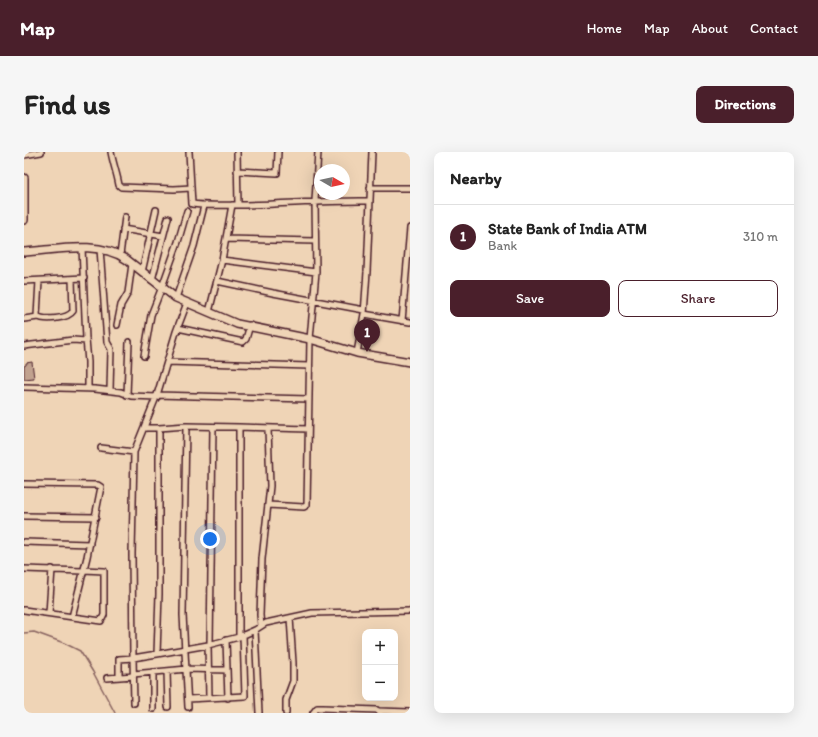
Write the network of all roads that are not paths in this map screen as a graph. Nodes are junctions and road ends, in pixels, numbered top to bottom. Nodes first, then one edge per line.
1 (41, 152) edge
2 (111, 152) edge
3 (189, 152) edge
4 (237, 152) edge
5 (278, 152) edge
6 (318, 152) edge
7 (372, 152) edge
8 (24, 155) edge
9 (237, 171) junction
10 (24, 178) edge
11 (191, 188) junction
12 (370, 188) junction
13 (410, 188) edge
14 (315, 201) junction
15 (370, 201) junction
16 (235, 205) junction
17 (204, 206) junction
18 (156, 210) dead end
19 (186, 211) dead end
20 (125, 217) dead end
21 (168, 218) dead end
22 (24, 220) edge
23 (410, 228) edge
24 (123, 229) junction
25 (150, 234) junction
26 (164, 236) junction
27 (410, 236) edge
28 (226, 239) junction
29 (315, 241) junction
30 (82, 248) junction
31 (100, 249) junction
32 (24, 252) edge
33 (120, 255) junction
34 (222, 260) junction
35 (132, 264) junction
36 (142, 272) junction
37 (316, 272) junction
38 (84, 278) junction
39 (72, 279) junction
40 (152, 280) junction
41 (24, 281) edge
42 (39, 281) junction
43 (217, 281) junction
44 (162, 287) junction
45 (176, 298) junction
46 (313, 301) junction
47 (187, 303) junction
48 (209, 312) junction
49 (364, 312) junction
50 (38, 317) junction
51 (24, 319) edge
52 (402, 321) junction
53 (410, 322) edge
54 (118, 324) dead end
55 (250, 325) junction
56 (178, 328) junction
57 (310, 339) junction
58 (86, 341) junction
59 (129, 342) dead end
60 (24, 346) edge
61 (357, 353) junction
62 (144, 356) dead end
63 (167, 362) junction
64 (410, 362) edge
65 (309, 366) junction
66 (24, 387) edge
67 (88, 389) junction
68 (110, 390) junction
69 (127, 395) junction
70 (157, 396) junction
71 (309, 399) junction
72 (186, 426) junction
73 (213, 426) junction
74 (240, 427) junction
75 (144, 428) junction
76 (159, 428) junction
77 (268, 429) junction
78 (308, 429) junction
79 (101, 448) dead end
80 (134, 452) junction
81 (24, 484) edge
82 (268, 505) junction
83 (24, 516) edge
84 (96, 517) junction
85 (24, 542) edge
86 (90, 544) junction
87 (24, 569) edge
88 (52, 569) junction
89 (84, 570) junction
90 (24, 610) edge
91 (410, 611) edge
92 (49, 613) junction
93 (72, 617) junction
94 (290, 618) junction
95 (261, 626) junction
96 (256, 630) junction
97 (241, 636) junction
98 (226, 640) junction
99 (209, 645) junction
100 (186, 649) junction
101 (157, 654) junction
102 (133, 658) junction
103 (187, 669) junction
104 (208, 670) junction
105 (227, 670) junction
106 (167, 671) junction
107 (153, 672) junction
108 (133, 675) junction
109 (119, 677) junction
110 (107, 678) dead end
111 (209, 698) junction
112 (228, 698) junction
113 (188, 699) junction
114 (134, 703) dead end
115 (168, 707) dead end
116 (188, 707) dead end
117 (153, 709) dead end
118 (334, 710) edge
119 (361, 711) edge
120 (380, 712) edge
121 (410, 712) edge
122 (259, 713) edge
123 (286, 713) edge
124 (313, 713) edge

1 - 8 street
2 - 11 street
3 - 11 street
4 - 9 street
5 - 9 street
6 - 14 street
7 - 12 street
9 - 16 street
10 - 22 street
11 - 17 street
12 - 13 street
12 - 15 street
14 - 15 street
14 - 16 street
14 - 29 street
15 - 49 street
16 - 17 street
16 - 28 street
17 - 45 street
18 - 25 street
19 - 44 street
20 - 24 street
21 - 26 street
23 - 27 street
24 - 25 street
24 - 33 street
25 - 26 street
25 - 36 street
26 - 40 street
27 - 52 street
28 - 29 street
28 - 34 street
29 - 37 street
30 - 31 street
30 - 32 street
30 - 38 street
31 - 33 street
31 - 68 street
33 - 35 street
34 - 37 street
34 - 43 street
35 - 36 street
35 - 54 street
36 - 40 street
37 - 46 street
38 - 39 street
38 - 58 street
39 - 42 street
39 - 50 street
40 - 44 street
41 - 42 street
42 - 50 street
43 - 46 street
43 - 48 street
44 - 45 street
44 - 62 street
45 - 47 street
46 - 49 street
46 - 57 street
47 - 48 street
47 - 56 street
48 - 55 street
49 - 52 street
49 - 61 street
50 - 51 street
52 - 53 street
55 - 56 street
55 - 57 street
56 - 63 street
57 - 61 street
57 - 65 street
58 - 60 street
58 - 67 street
59 - 69 street
61 - 64 street
63 - 65 street
63 - 70 street
65 - 71 street
66 - 67 street
67 - 68 street
68 - 69 street
69 - 70 street
70 - 71 street
70 - 75 street
71 - 78 street
72 - 73 street
72 - 76 street
72 - 100 street
73 - 74 street
73 - 99 street
74 - 77 street
74 - 97 street
75 - 76 street
75 - 80 street
76 - 101 street
77 - 78 street
77 - 82 street
78 - 82 street
79 - 80 street
80 - 102 street
81 - 84 street
82 - 95 street
83 - 84 street
84 - 86 street
85 - 86 street
86 - 89 street
87 - 88 street
88 - 89 street
88 - 92 street
89 - 93 street
89 - 93 street
90 - 92 street
91 - 94 street
92 - 93 street
94 - 95 street
94 - 123 street
95 - 96 street
96 - 97 street
96 - 122 street
97 - 98 street
97 - 112 street
98 - 99 street
98 - 105 street
99 - 100 street
99 - 104 street
100 - 101 street
100 - 103 street
101 - 102 street
102 - 108 street
102 - 109 street
103 - 104 street
103 - 106 street
103 - 113 street
104 - 105 street
104 - 111 street
105 - 112 street
106 - 107 street
106 - 115 street
107 - 108 street
107 - 117 street
108 - 109 street
108 - 114 street
109 - 110 street
111 - 112 street
111 - 113 street
113 - 116 street
118 - 119 street
118 - 124 street
119 - 120 street
120 - 121 street

